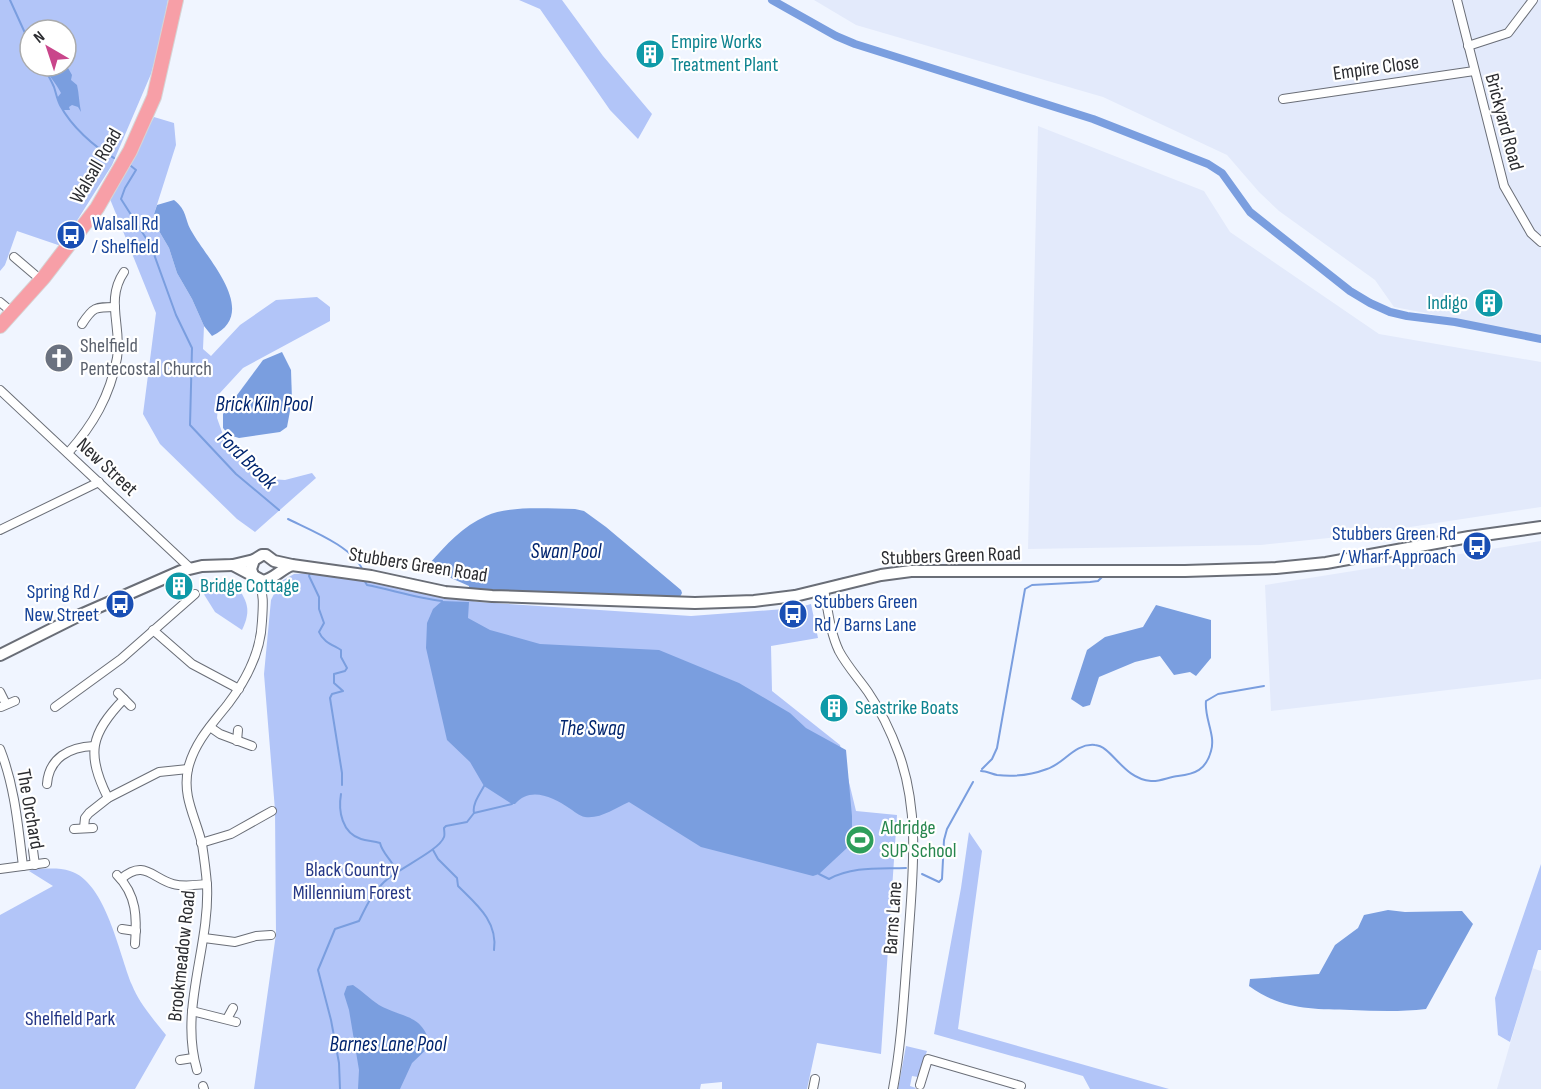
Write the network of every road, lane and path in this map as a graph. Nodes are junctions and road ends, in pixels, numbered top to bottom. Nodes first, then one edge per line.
1 (176, 0) edge
2 (1456, 0) edge
3 (1533, 0) edge
4 (1468, 46) junction
5 (1474, 71) junction
6 (1283, 99) dead end
7 (1541, 242) edge
8 (14, 257) dead end
9 (124, 272) dead end
10 (41, 280) junction
11 (0, 302) edge
12 (115, 307) junction
13 (12, 312) junction
14 (82, 324) dead end
15 (0, 326) edge
16 (0, 390) edge
17 (69, 453) junction
18 (99, 482) junction
19 (1541, 527) edge
20 (0, 530) edge
21 (254, 560) junction
22 (274, 561) junction
23 (233, 565) junction
24 (292, 565) junction
25 (190, 568) junction
26 (273, 577) junction
27 (256, 578) junction
28 (824, 589) junction
29 (264, 592) junction
30 (193, 599) dead end
31 (153, 630) junction
32 (0, 655) edge
33 (238, 688) junction
34 (0, 692) edge
35 (7, 704) edge
36 (131, 706) dead end
37 (58, 707) dead end
38 (210, 726) junction
39 (238, 730) dead end
40 (237, 741) junction
41 (94, 746) junction
42 (252, 747) dead end
43 (0, 749) edge
44 (2, 759) edge
45 (188, 770) junction
46 (47, 784) dead end
47 (108, 798) junction
48 (272, 811) dead end
49 (247, 813) dead end
50 (252, 821) junction
51 (84, 828) junction
52 (93, 828) dead end
53 (74, 829) dead end
54 (201, 843) junction
55 (33, 850) dead end
56 (45, 863) dead end
57 (34, 865) junction
58 (22, 866) junction
59 (0, 869) edge
60 (207, 884) junction
61 (253, 926) dead end
62 (122, 929) dead end
63 (136, 931) junction
64 (271, 934) dead end
65 (256, 936) junction
66 (204, 938) junction
67 (135, 944) dead end
68 (233, 1008) dead end
69 (192, 1011) junction
70 (227, 1019) junction
71 (236, 1022) dead end
72 (193, 1058) junction
73 (180, 1060) dead end
74 (197, 1070) dead end
75 (815, 1079) dead end
76 (1000, 1080) junction
77 (920, 1085) dead end
78 (1021, 1086) dead end
79 (813, 1089) edge
80 (893, 1089) edge
81 (998, 1089) edge

1 - 10 highway, Walsall Road
2 - 4 street, Brickyard Road
3 - 4 street
4 - 5 street, Brickyard Road
5 - 6 street, Empire Close
5 - 7 street, Brickyard Road
8 - 10 street
9 - 12 street
10 - 13 highway, Walsall Road
11 - 13 street
12 - 14 street
12 - 17 street
13 - 15 highway, Walsall Road
16 - 17 street, New Street
17 - 18 street, New Street
18 - 20 street
18 - 25 street, New Street
19 - 28 street, Stubbers Green Road
21 - 22 street
21 - 23 street
21 - 27 street
22 - 24 street, Stubbers Green Road
22 - 26 street
23 - 25 street
23 - 27 street
24 - 26 street
24 - 28 street, Stubbers Green Road
25 - 32 street
26 - 27 street
26 - 29 street, Brookmeadow Road
27 - 29 street, Brookmeadow Road
28 - 80 street, Barns Lane
29 - 33 street, Brookmeadow Road
30 - 31 street
31 - 33 street
31 - 37 street
33 - 38 street, Brookmeadow Road
34 - 35 street
36 - 41 street
38 - 40 street
38 - 45 street, Brookmeadow Road
39 - 40 street
40 - 42 street
41 - 46 street
41 - 47 street
43 - 44 street, The Orchard
44 - 58 street, The Orchard
45 - 47 street
45 - 54 street, Brookmeadow Road
47 - 51 street
48 - 50 street
49 - 50 street
50 - 54 street
51 - 52 street
51 - 53 street
54 - 60 street, Brookmeadow Road
55 - 57 street
56 - 57 street
57 - 58 street
58 - 59 street
60 - 63 street
60 - 66 street, Brookmeadow Road
61 - 65 street
62 - 63 street
63 - 67 street
64 - 65 street
65 - 66 street
66 - 69 street, Brookmeadow Road
68 - 70 street
69 - 70 street
69 - 72 street, Brookmeadow Road
70 - 71 street
72 - 73 street
72 - 74 street, Brookmeadow Road
75 - 79 street
76 - 77 street
76 - 78 street
76 - 81 street

